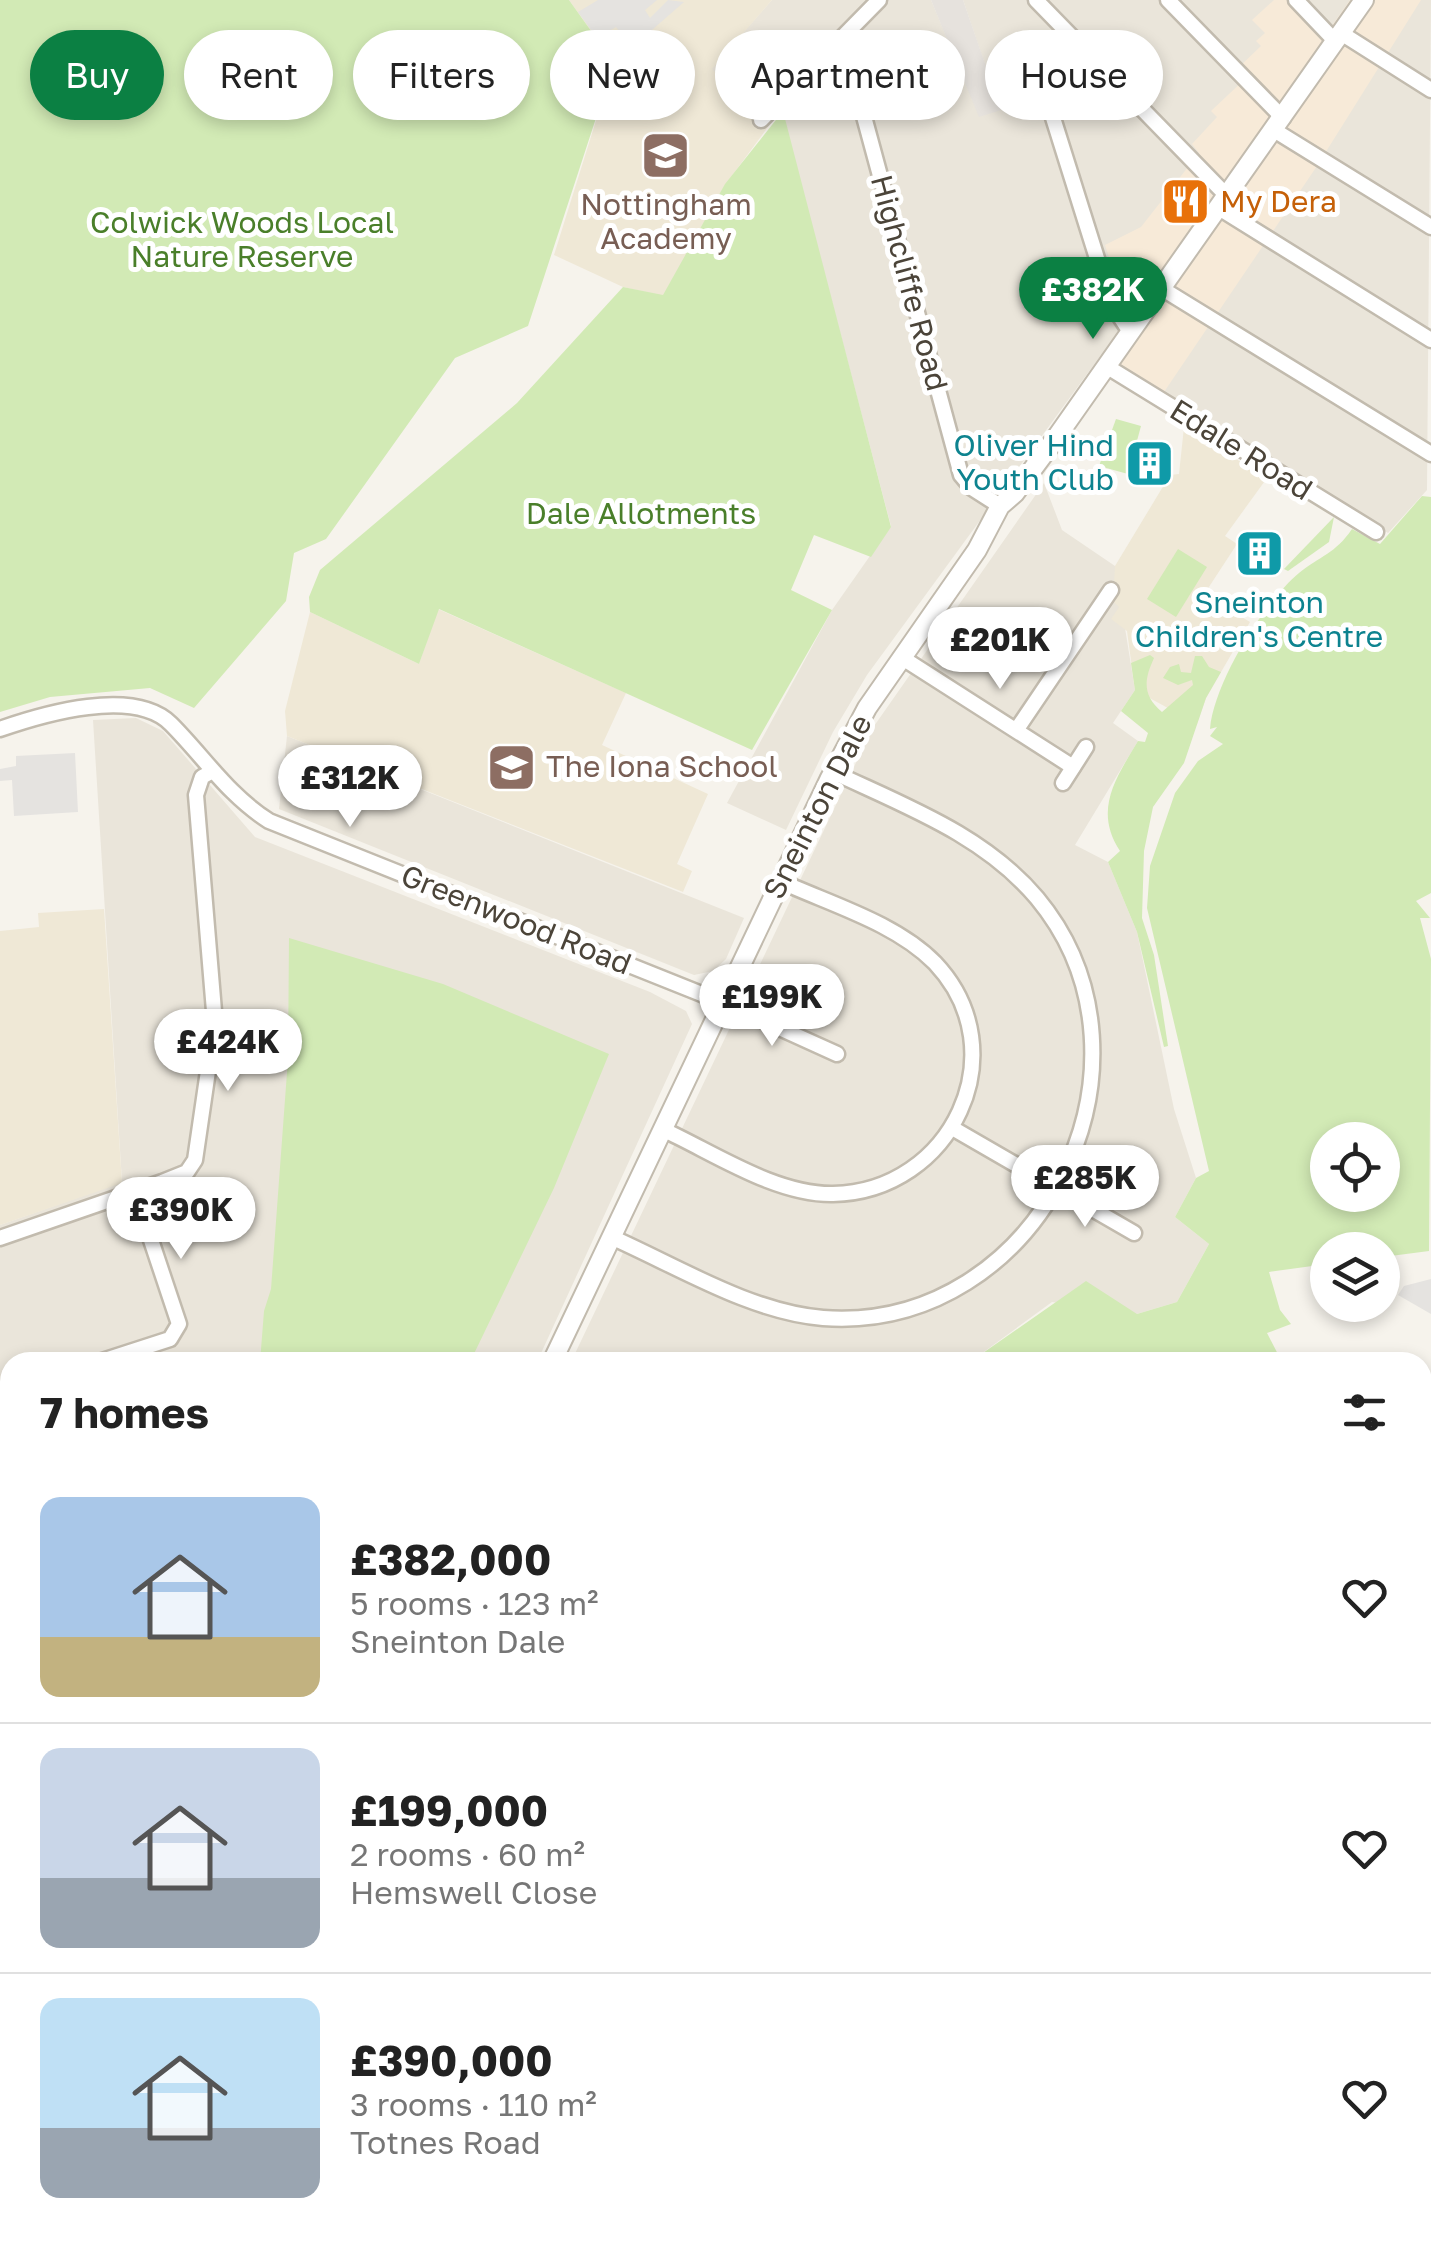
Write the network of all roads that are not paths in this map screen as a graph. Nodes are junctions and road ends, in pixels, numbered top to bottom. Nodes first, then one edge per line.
1 (880, 0) edge
2 (1036, 0) edge
3 (1168, 0) edge
4 (1296, 0) edge
5 (1364, 0) edge
6 (850, 30) edge
7 (1065, 30) edge
8 (1339, 38) junction
9 (1431, 90) edge
10 (865, 120) edge
11 (1053, 120) edge
12 (1148, 120) edge
13 (1278, 124) junction
14 (1223, 202) junction
15 (1431, 226) edge
16 (1162, 288) junction
17 (1130, 332) junction
18 (1431, 340) edge
19 (1106, 366) junction
20 (1431, 454) edge
21 (1000, 506) junction
22 (1376, 532) dead end
23 (1111, 590) dead end
24 (902, 656) junction
25 (0, 729) edge
26 (1017, 729) junction
27 (1086, 747) dead end
28 (1073, 766) junction
29 (211, 772) junction
30 (833, 772) junction
31 (1062, 782) dead end
32 (780, 882) junction
33 (724, 1003) junction
34 (837, 1054) dead end
35 (954, 1129) junction
36 (664, 1130) junction
37 (1059, 1188) junction
38 (135, 1192) junction
39 (1134, 1233) dead end
40 (611, 1237) junction
41 (0, 1238) edge
42 (126, 1352) edge
43 (557, 1352) edge

1 - 6 street
2 - 7 street
3 - 13 street
4 - 8 street
5 - 8 street, Sneinton Dale
8 - 9 street
8 - 13 street, Sneinton Dale
10 - 21 street, Highcliffe Road
11 - 17 street
12 - 14 street
13 - 14 street, Sneinton Dale
13 - 15 street
14 - 16 street, Sneinton Dale
14 - 18 street
16 - 17 street, Sneinton Dale
16 - 20 street
17 - 19 street, Sneinton Dale
19 - 21 street, Sneinton Dale
19 - 22 street, Edale Road
21 - 24 street, Sneinton Dale
23 - 26 street
24 - 26 street
24 - 30 street, Sneinton Dale
25 - 29 street, Greenwood Road
26 - 28 street
27 - 28 street
28 - 31 street
29 - 33 street, Greenwood Road
29 - 38 street
30 - 32 street, Sneinton Dale
30 - 37 street
32 - 33 street, Sneinton Dale
32 - 35 street
33 - 34 street, Greenwood Road
33 - 36 street, Sneinton Dale
35 - 36 street
35 - 37 street
36 - 40 street, Sneinton Dale
37 - 39 street
37 - 40 street
38 - 41 street
38 - 42 street
40 - 43 street, Sneinton Dale

